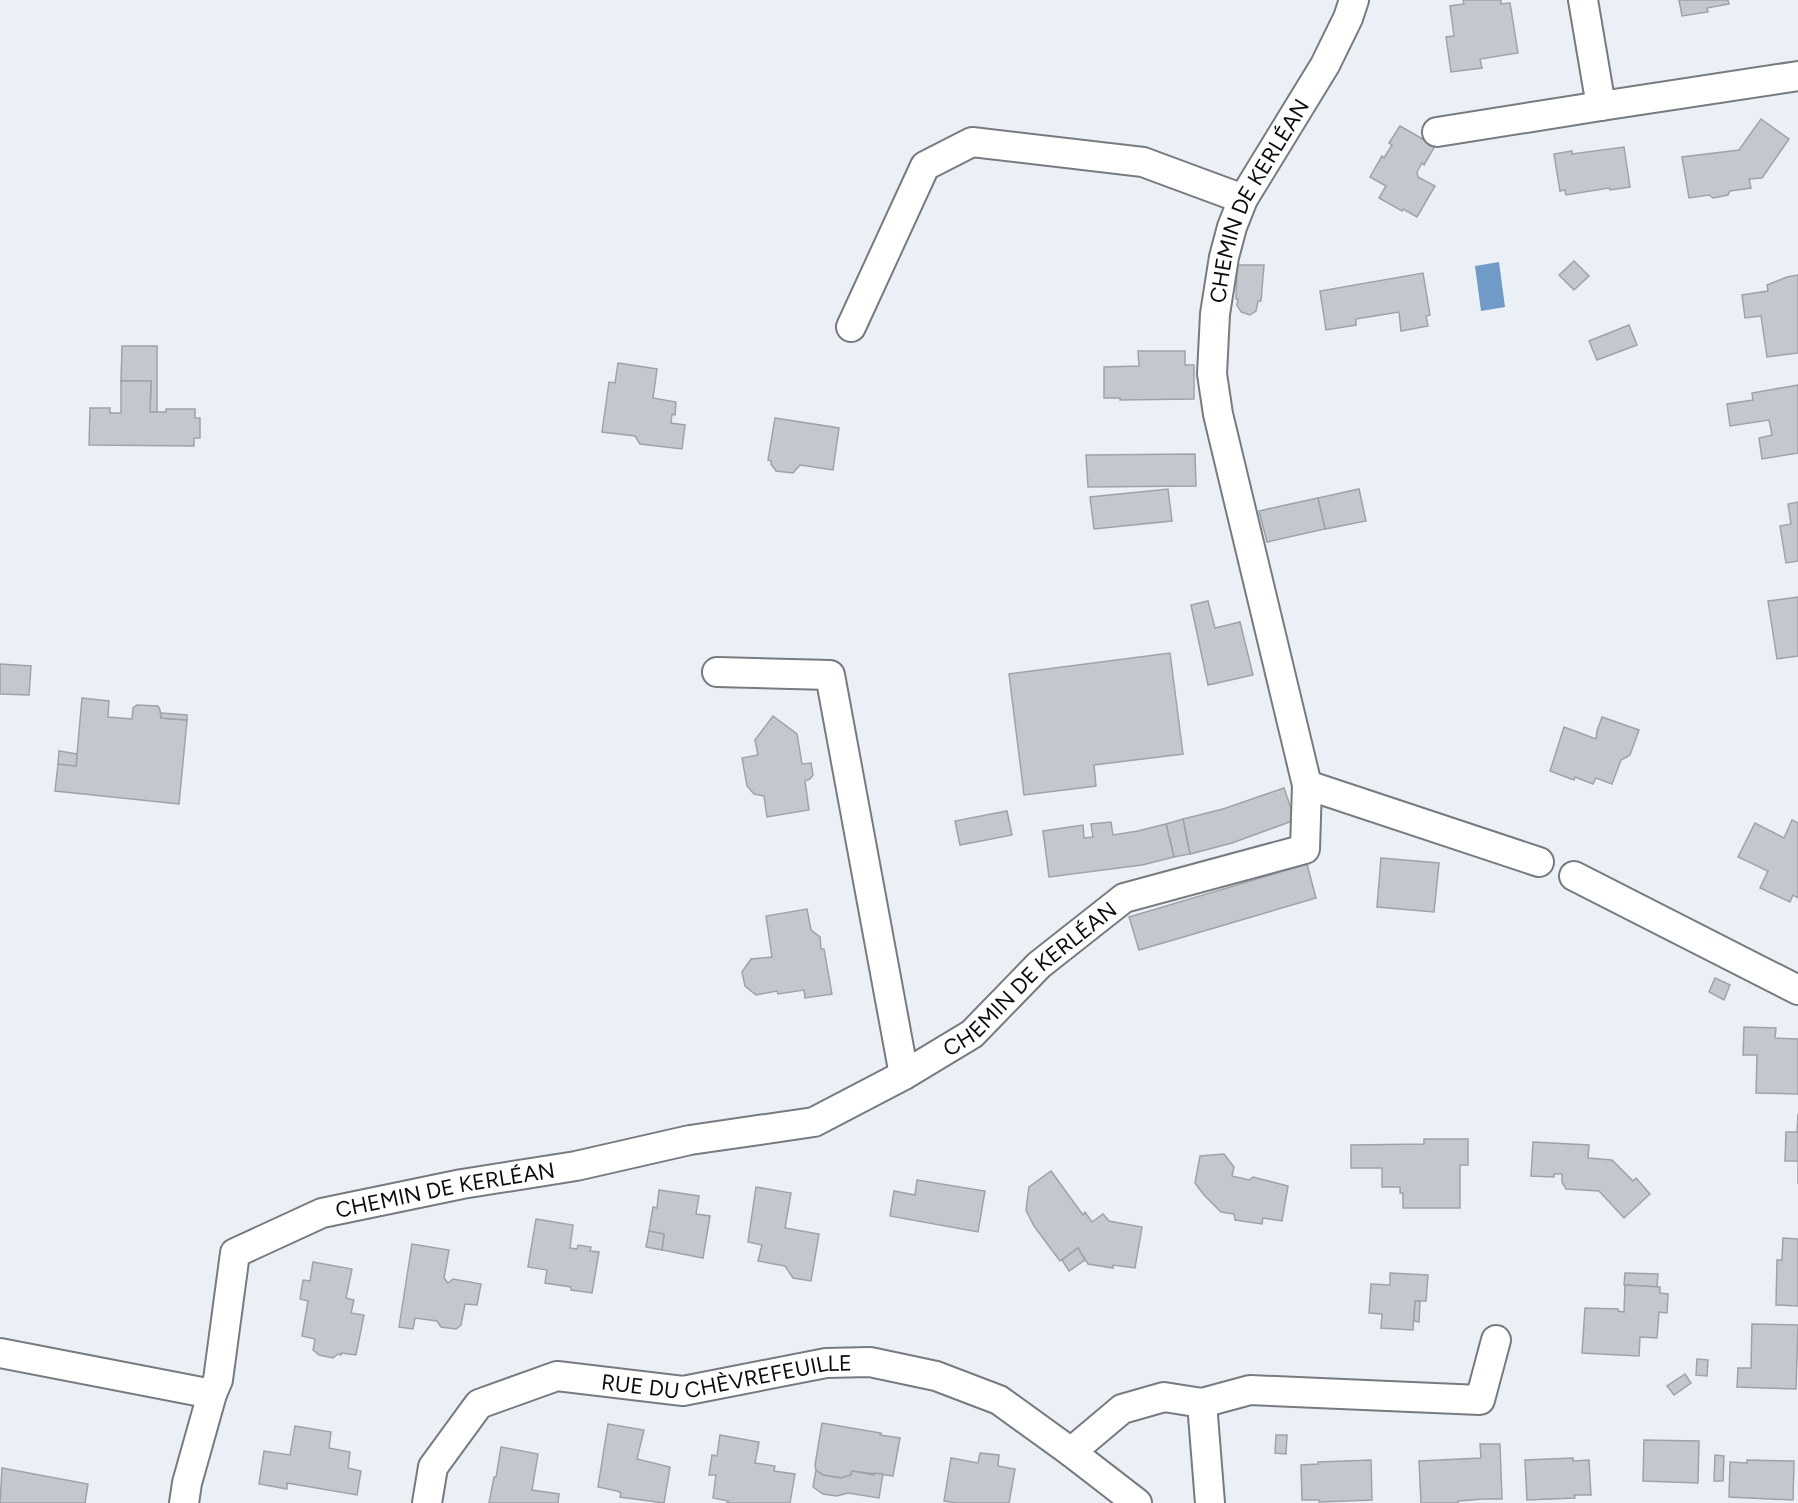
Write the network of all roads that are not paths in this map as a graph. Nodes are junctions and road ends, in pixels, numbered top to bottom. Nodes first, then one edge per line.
1 (1354, 0) edge
2 (1583, 0) edge
3 (1798, 76) edge
4 (1600, 106) junction
5 (1437, 132) dead end
6 (1243, 199) junction
7 (851, 327) dead end
8 (717, 672) dead end
9 (1307, 785) junction
10 (1539, 862) dead end
11 (1574, 876) dead end
12 (1798, 990) edge
13 (904, 1075) junction
14 (1496, 1340) dead end
15 (0, 1353) edge
16 (212, 1394) junction
17 (1202, 1403) junction
18 (1071, 1452) junction
19 (184, 1503) edge
20 (427, 1503) edge
21 (1137, 1503) edge
22 (1210, 1503) edge

1 - 6 street, CHEMIN DE KERLÉAN
2 - 4 street
3 - 4 street
4 - 5 street
6 - 7 street
6 - 9 street, CHEMIN DE KERLÉAN
8 - 13 street
9 - 10 street
9 - 13 street, CHEMIN DE KERLÉAN
11 - 12 street
13 - 16 street, CHEMIN DE KERLÉAN
14 - 17 street
15 - 16 street
16 - 19 street, CHEMIN DE KERLÉAN
17 - 18 street
17 - 22 street
18 - 20 street, RUE DU CHÈVREFEUILLE
18 - 21 street, RUE DU CHÈVREFEUILLE

